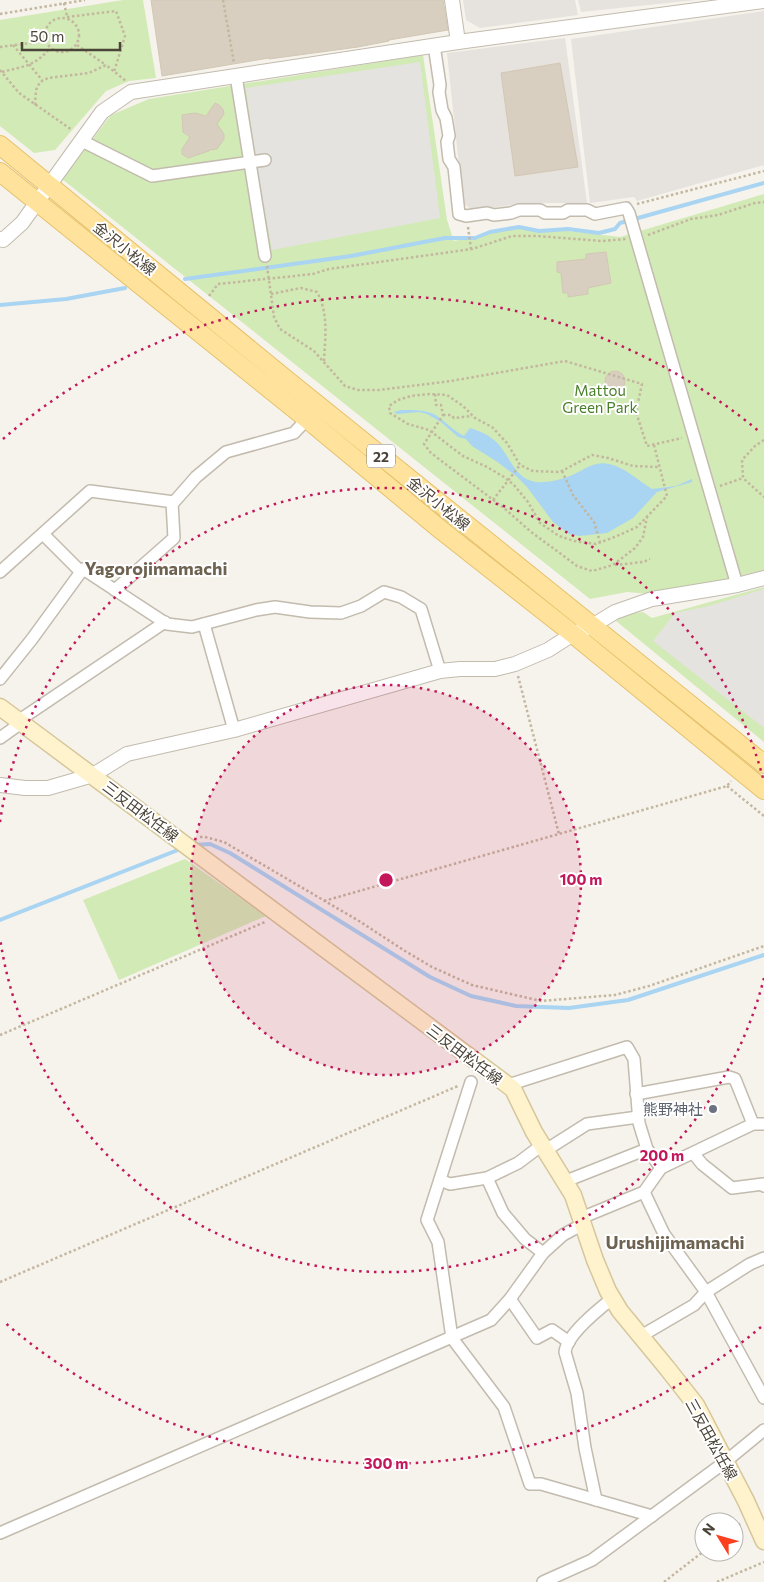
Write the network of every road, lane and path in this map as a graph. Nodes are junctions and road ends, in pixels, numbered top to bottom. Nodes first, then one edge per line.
1 (85, 0) edge
2 (223, 0) edge
3 (452, 0) edge
4 (764, 1) edge
5 (64, 3) junction
6 (704, 4) edge
7 (0, 14) edge
8 (67, 18) junction
9 (46, 41) junction
10 (458, 42) junction
11 (76, 44) junction
12 (13, 45) junction
13 (434, 45) junction
14 (0, 46) edge
15 (50, 48) junction
16 (30, 65) junction
17 (106, 65) junction
18 (1, 71) edge
19 (114, 72) junction
20 (236, 76) junction
21 (42, 81) junction
22 (139, 91) junction
23 (36, 105) junction
24 (83, 140) junction
25 (0, 145) edge
26 (265, 160) dead end
27 (250, 163) junction
28 (764, 171) edge
29 (0, 172) edge
30 (49, 184) junction
31 (37, 201) junction
32 (764, 202) edge
33 (628, 211) junction
34 (468, 226) dead end
35 (636, 236) junction
36 (0, 239) edge
37 (471, 249) junction
38 (265, 256) dead end
39 (269, 277) junction
40 (271, 294) junction
41 (209, 296) dead end
42 (324, 363) junction
43 (435, 394) junction
44 (443, 415) junction
45 (473, 416) junction
46 (307, 419) junction
47 (431, 432) junction
48 (694, 436) junction
49 (764, 440) edge
50 (654, 445) junction
51 (520, 465) junction
52 (659, 467) junction
53 (562, 471) junction
54 (742, 478) junction
55 (508, 480) junction
56 (709, 490) junction
57 (764, 497) edge
58 (493, 500) junction
59 (172, 502) junction
60 (647, 516) junction
61 (43, 534) junction
62 (600, 542) junction
63 (650, 559) dead end
64 (613, 565) junction
65 (0, 572) edge
66 (81, 572) junction
67 (764, 578) edge
68 (737, 585) junction
69 (115, 590) junction
70 (165, 622) junction
71 (204, 624) junction
72 (592, 626) junction
73 (573, 634) junction
74 (515, 664) junction
75 (440, 672) junction
76 (0, 679) edge
77 (0, 707) edge
78 (20, 722) junction
79 (234, 730) junction
80 (0, 738) edge
81 (764, 764) edge
82 (740, 771) junction
83 (93, 775) junction
84 (0, 785) edge
85 (727, 786) junction
86 (764, 790) edge
87 (764, 816) edge
88 (559, 834) junction
89 (177, 838) junction
90 (324, 901) junction
91 (280, 915) junction
92 (764, 946) edge
93 (0, 1035) edge
94 (470, 1082) joint
95 (508, 1085) junction
96 (636, 1094) junction
97 (638, 1117) junction
98 (759, 1124) edge
99 (544, 1148) junction
100 (647, 1149) junction
101 (694, 1154) junction
102 (661, 1168) junction
103 (487, 1178) junction
104 (440, 1180) junction
105 (566, 1181) junction
106 (764, 1186) edge
107 (644, 1192) junction
108 (582, 1221) junction
109 (543, 1253) junction
110 (764, 1258) edge
111 (0, 1282) edge
112 (706, 1292) junction
113 (613, 1298) junction
114 (510, 1299) junction
115 (641, 1336) junction
116 (452, 1338) junction
117 (569, 1342) junction
118 (764, 1398) edge
119 (764, 1430) edge
120 (725, 1462) junction
121 (596, 1500) junction
122 (652, 1516) junction
123 (0, 1533) edge
124 (764, 1541) edge
125 (694, 1559) edge
126 (764, 1562) edge
127 (543, 1582) edge
128 (664, 1582) edge
129 (716, 1582) edge

1 - 5 path
2 - 20 path
3 - 10 street
4 - 6 street
5 - 7 path
5 - 8 path
6 - 10 street
8 - 9 path
8 - 11 path
8 - 19 path
9 - 12 path
9 - 15 path
10 - 13 street
11 - 15 path
11 - 17 path
12 - 14 path
12 - 16 path
13 - 20 street
13 - 33 street
15 - 16 path
16 - 18 path
16 - 21 path
17 - 19 path
17 - 21 path
18 - 23 path
19 - 22 path
20 - 22 street
20 - 27 street
21 - 23 path
22 - 24 street
23 - 24 path
24 - 27 street
24 - 30 street
25 - 30 main road, 金沢小松線 / 22
26 - 27 street
27 - 38 street
28 - 33 path
29 - 31 main road, 金沢小松線 / 22
30 - 31 street
30 - 72 main road, 金沢小松線 / 22
31 - 36 street
31 - 46 main road, 金沢小松線 / 22
32 - 35 path
33 - 35 street
34 - 37 path
35 - 37 path
35 - 48 street
37 - 39 path
39 - 40 path
39 - 41 path
40 - 42 path
40 - 42 path
42 - 50 path
43 - 44 path
43 - 45 path
43 - 47 path
44 - 45 path
44 - 47 path
45 - 51 path
46 - 59 street
46 - 73 main road, 金沢小松線 / 22
47 - 55 path
47 - 58 path
48 - 50 path
48 - 56 street
49 - 54 path
50 - 52 path
51 - 53 path
51 - 55 path
52 - 53 path
52 - 60 path
53 - 62 path
54 - 56 path
54 - 57 path
55 - 58 path
55 - 62 path
56 - 68 street
58 - 64 path
59 - 61 street
59 - 69 street
60 - 62 path
60 - 64 path
61 - 65 street
61 - 66 street
63 - 64 path
66 - 69 street
66 - 76 street
67 - 68 street
68 - 72 street
69 - 70 street
70 - 71 street
70 - 78 street
71 - 75 street
71 - 79 street
72 - 73 street
72 - 81 main road, 金沢小松線 / 22
73 - 74 street
73 - 82 main road, 金沢小松線 / 22
74 - 75 street
74 - 88 path
75 - 79 street
77 - 78 main road, 三反田松任線
78 - 80 street
78 - 83 main road, 三反田松任線
79 - 83 street
82 - 85 path
82 - 86 main road, 金沢小松線 / 22
83 - 84 street
83 - 89 main road, 三反田松任線
85 - 87 path
85 - 88 path
88 - 90 path
89 - 90 path
89 - 91 main road, 三反田松任線
90 - 92 path
91 - 93 path
91 - 95 main road, 三反田松任線
94 - 104 street
94 - 111 path
95 - 96 street
95 - 99 main road, 三反田松任線
96 - 97 street
96 - 98 street
97 - 99 street
97 - 100 street
98 - 101 street
99 - 103 street
99 - 105 main road, 三反田松任線
100 - 102 street
100 - 105 street
101 - 102 street
101 - 106 street
102 - 107 street
103 - 104 street
103 - 109 street
104 - 116 street
105 - 108 main road, 三反田松任線
107 - 108 street
107 - 112 street
108 - 109 street
108 - 113 main road, 三反田松任線
109 - 114 street
110 - 112 street
112 - 115 street
112 - 118 street
113 - 115 main road, 三反田松任線
113 - 117 street
114 - 116 street
114 - 117 street
115 - 120 main road, 三反田松任線
116 - 121 street
116 - 123 street
117 - 121 street
119 - 120 street
120 - 122 street
120 - 124 main road, 三反田松任線
121 - 122 street
122 - 127 street
125 - 128 path
126 - 129 path

